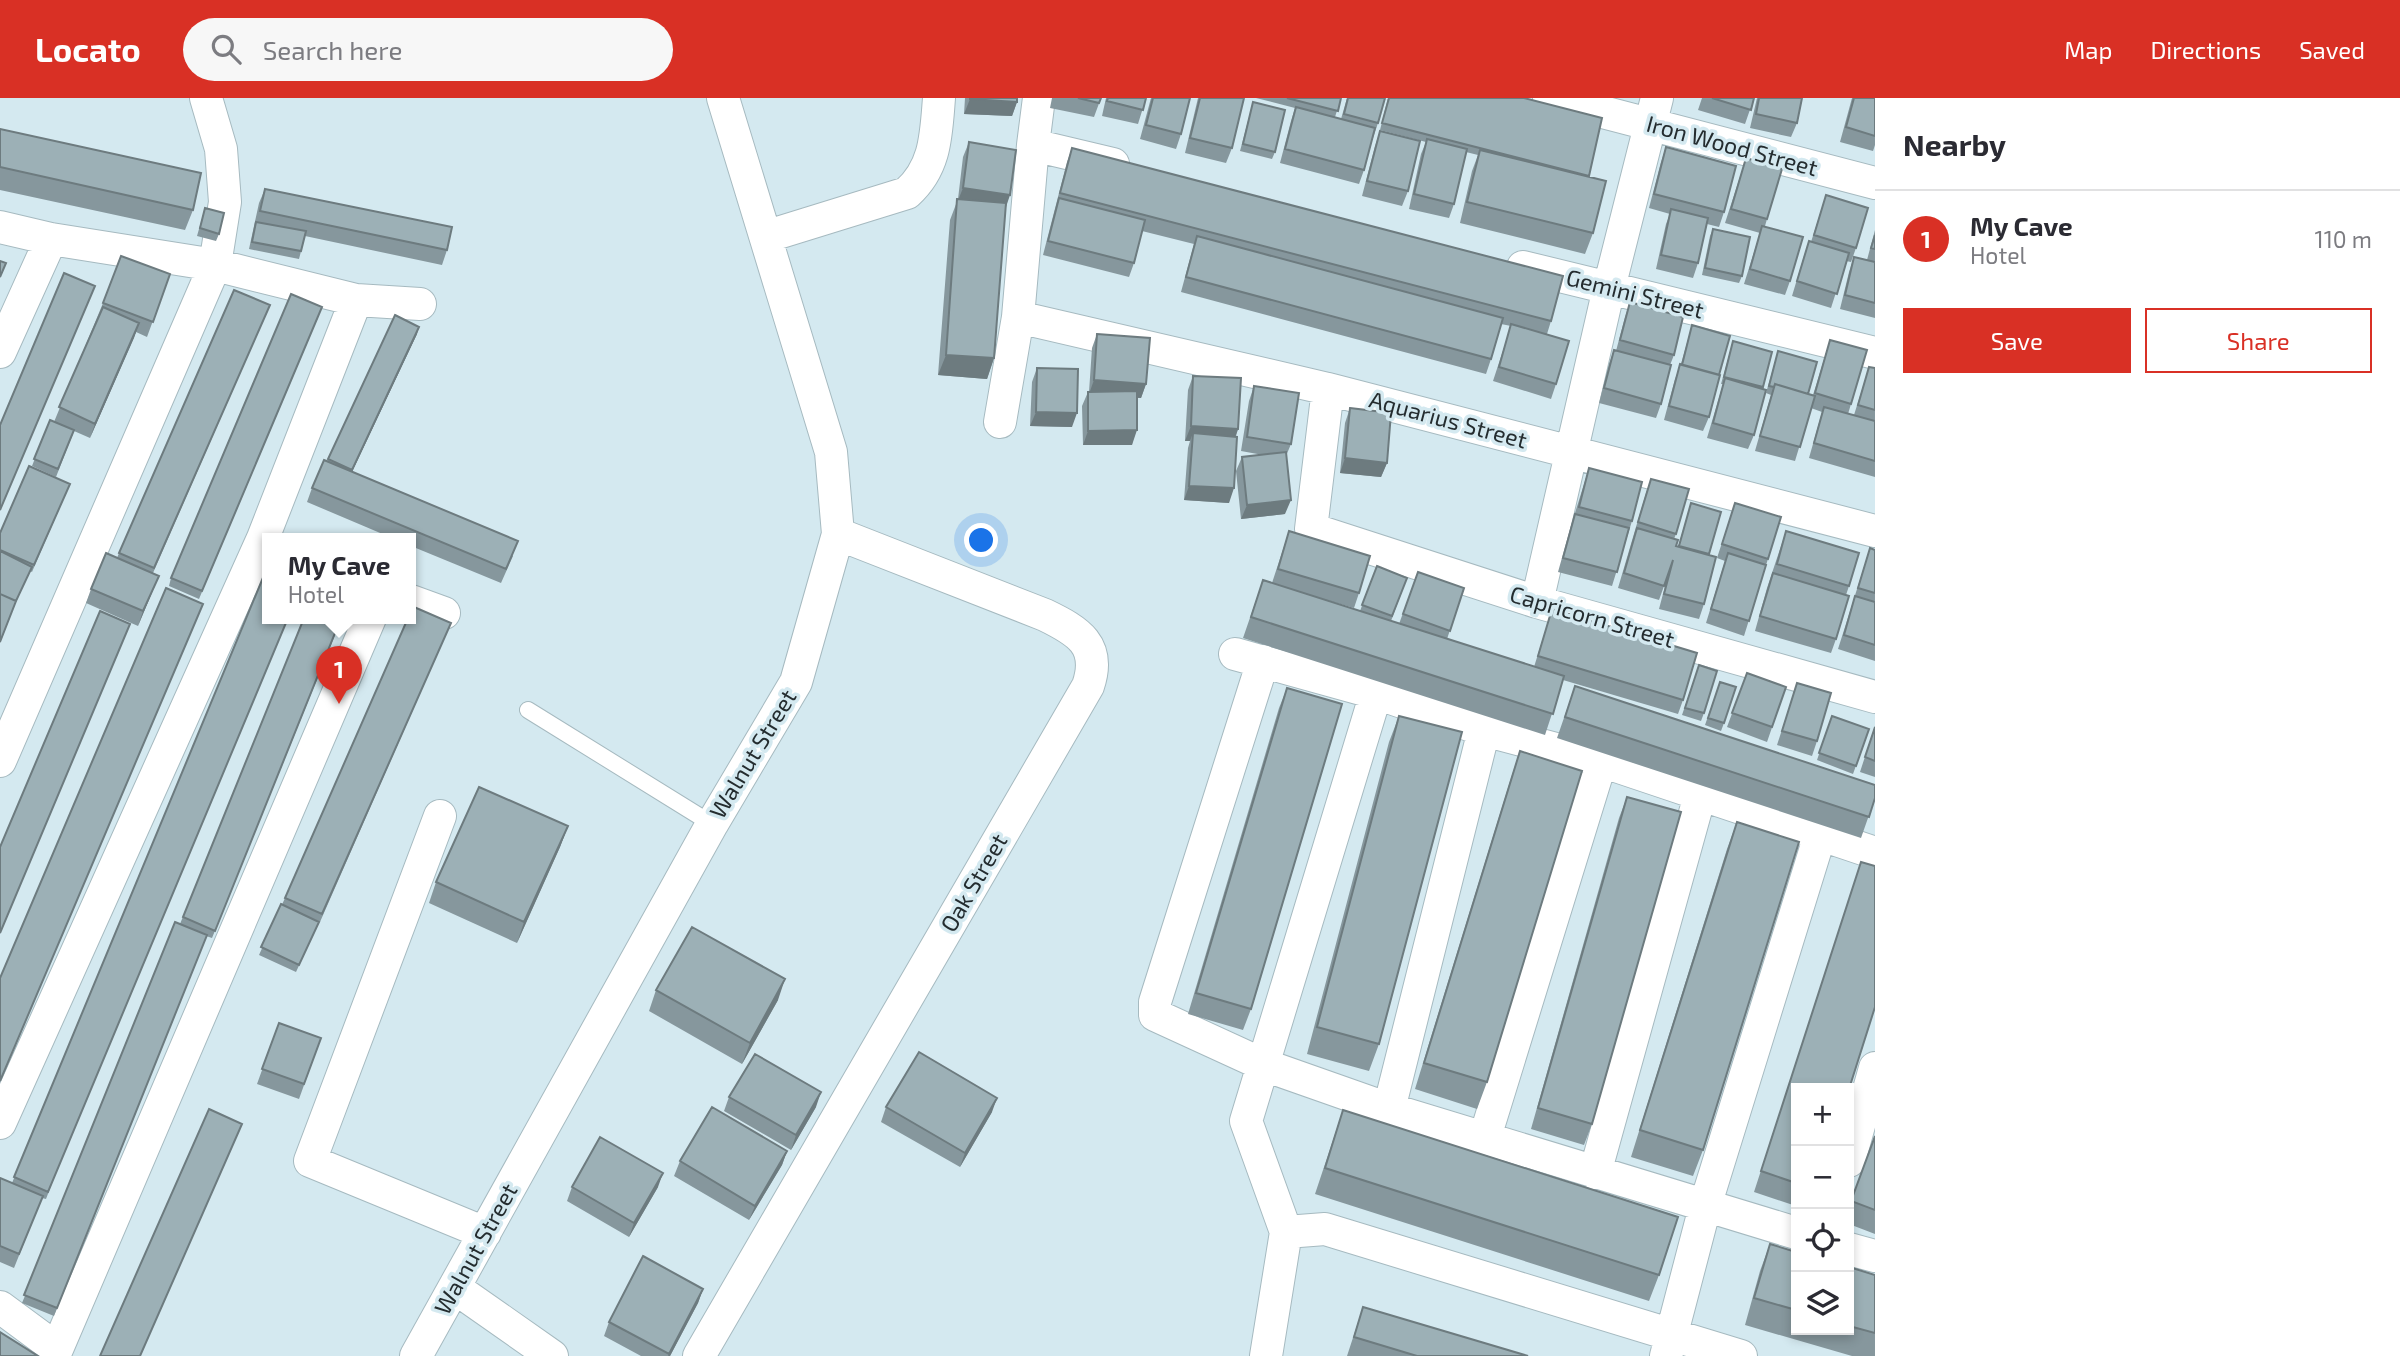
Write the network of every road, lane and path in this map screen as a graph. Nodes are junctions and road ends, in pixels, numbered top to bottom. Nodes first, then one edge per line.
1 (206, 98) edge
2 (723, 98) edge
3 (939, 98) edge
4 (1039, 98) edge
5 (1549, 98) edge
6 (1654, 111) edge
7 (1033, 145) junction
8 (1140, 171) edge
9 (1875, 183) edge
10 (0, 226) edge
11 (768, 236) junction
12 (51, 239) junction
13 (1488, 258) edge
14 (215, 265) junction
15 (1609, 288) junction
16 (356, 300) junction
17 (420, 304) dead end
18 (1018, 317) junction
19 (0, 352) edge
20 (1875, 353) edge
21 (1328, 389) junction
22 (1000, 422) dead end
23 (1571, 452) junction
24 (1875, 531) edge
25 (267, 533) edge
26 (838, 534) junction
27 (262, 546) edge
28 (1536, 602) junction
29 (416, 603) edge
30 (444, 613) dead end
31 (367, 624) edge
32 (1376, 693) junction
33 (1875, 697) edge
34 (528, 710) dead end
35 (1485, 730) junction
36 (0, 761) edge
37 (1601, 761) junction
38 (1700, 795) junction
39 (440, 816) dead end
40 (712, 824) junction
41 (1819, 835) junction
42 (1875, 853) edge
43 (1265, 1065) junction
44 (1875, 1068) edge
45 (1389, 1109) junction
46 (0, 1122) edge
47 (1485, 1137) junction
48 (1853, 1146) edge
49 (1595, 1173) junction
50 (1706, 1203) junction
51 (1791, 1231) edge
52 (1286, 1232) junction
53 (485, 1233) junction
54 (1854, 1250) edge
55 (1875, 1256) edge
56 (455, 1288) junction
57 (0, 1307) edge
58 (1669, 1346) edge
59 (58, 1352) edge
60 (416, 1356) edge
61 (552, 1356) edge
62 (699, 1356) edge
63 (1266, 1356) edge
64 (1741, 1356) edge

1 - 14 street
2 - 11 street, Walnut Street
3 - 11 street
4 - 7 street
5 - 6 street, Iron Wood Street
6 - 9 street, Iron Wood Street
6 - 15 street
7 - 8 street
7 - 18 street
10 - 12 street
11 - 26 street, Walnut Street
12 - 14 street
12 - 19 street
13 - 15 street, Gemini Street
14 - 16 street
14 - 36 street
15 - 20 street, Gemini Street
15 - 23 street
16 - 17 street
16 - 25 street
18 - 21 street, Aquarius Street
18 - 22 street
21 - 23 street, Aquarius Street
21 - 28 street, Capricorn Street
23 - 24 street, Aquarius Street
23 - 28 street
26 - 40 street, Walnut Street
26 - 62 street, Oak Street
27 - 46 street
28 - 33 street, Capricorn Street
29 - 30 street
31 - 59 street
32 - 35 street
32 - 43 street
32 - 43 street
34 - 40 lane
35 - 37 street
35 - 45 street
37 - 38 street
37 - 47 street
38 - 41 street
38 - 49 street
39 - 53 street
40 - 53 street, Walnut Street
41 - 42 street
41 - 50 street
43 - 45 street
43 - 52 street
44 - 48 street
45 - 47 street
47 - 49 street
49 - 50 street
50 - 51 street
50 - 58 street
52 - 58 street
52 - 63 street
53 - 56 street, Walnut Street
54 - 55 street
56 - 60 street, Walnut Street
56 - 61 street
57 - 59 street
58 - 64 street

